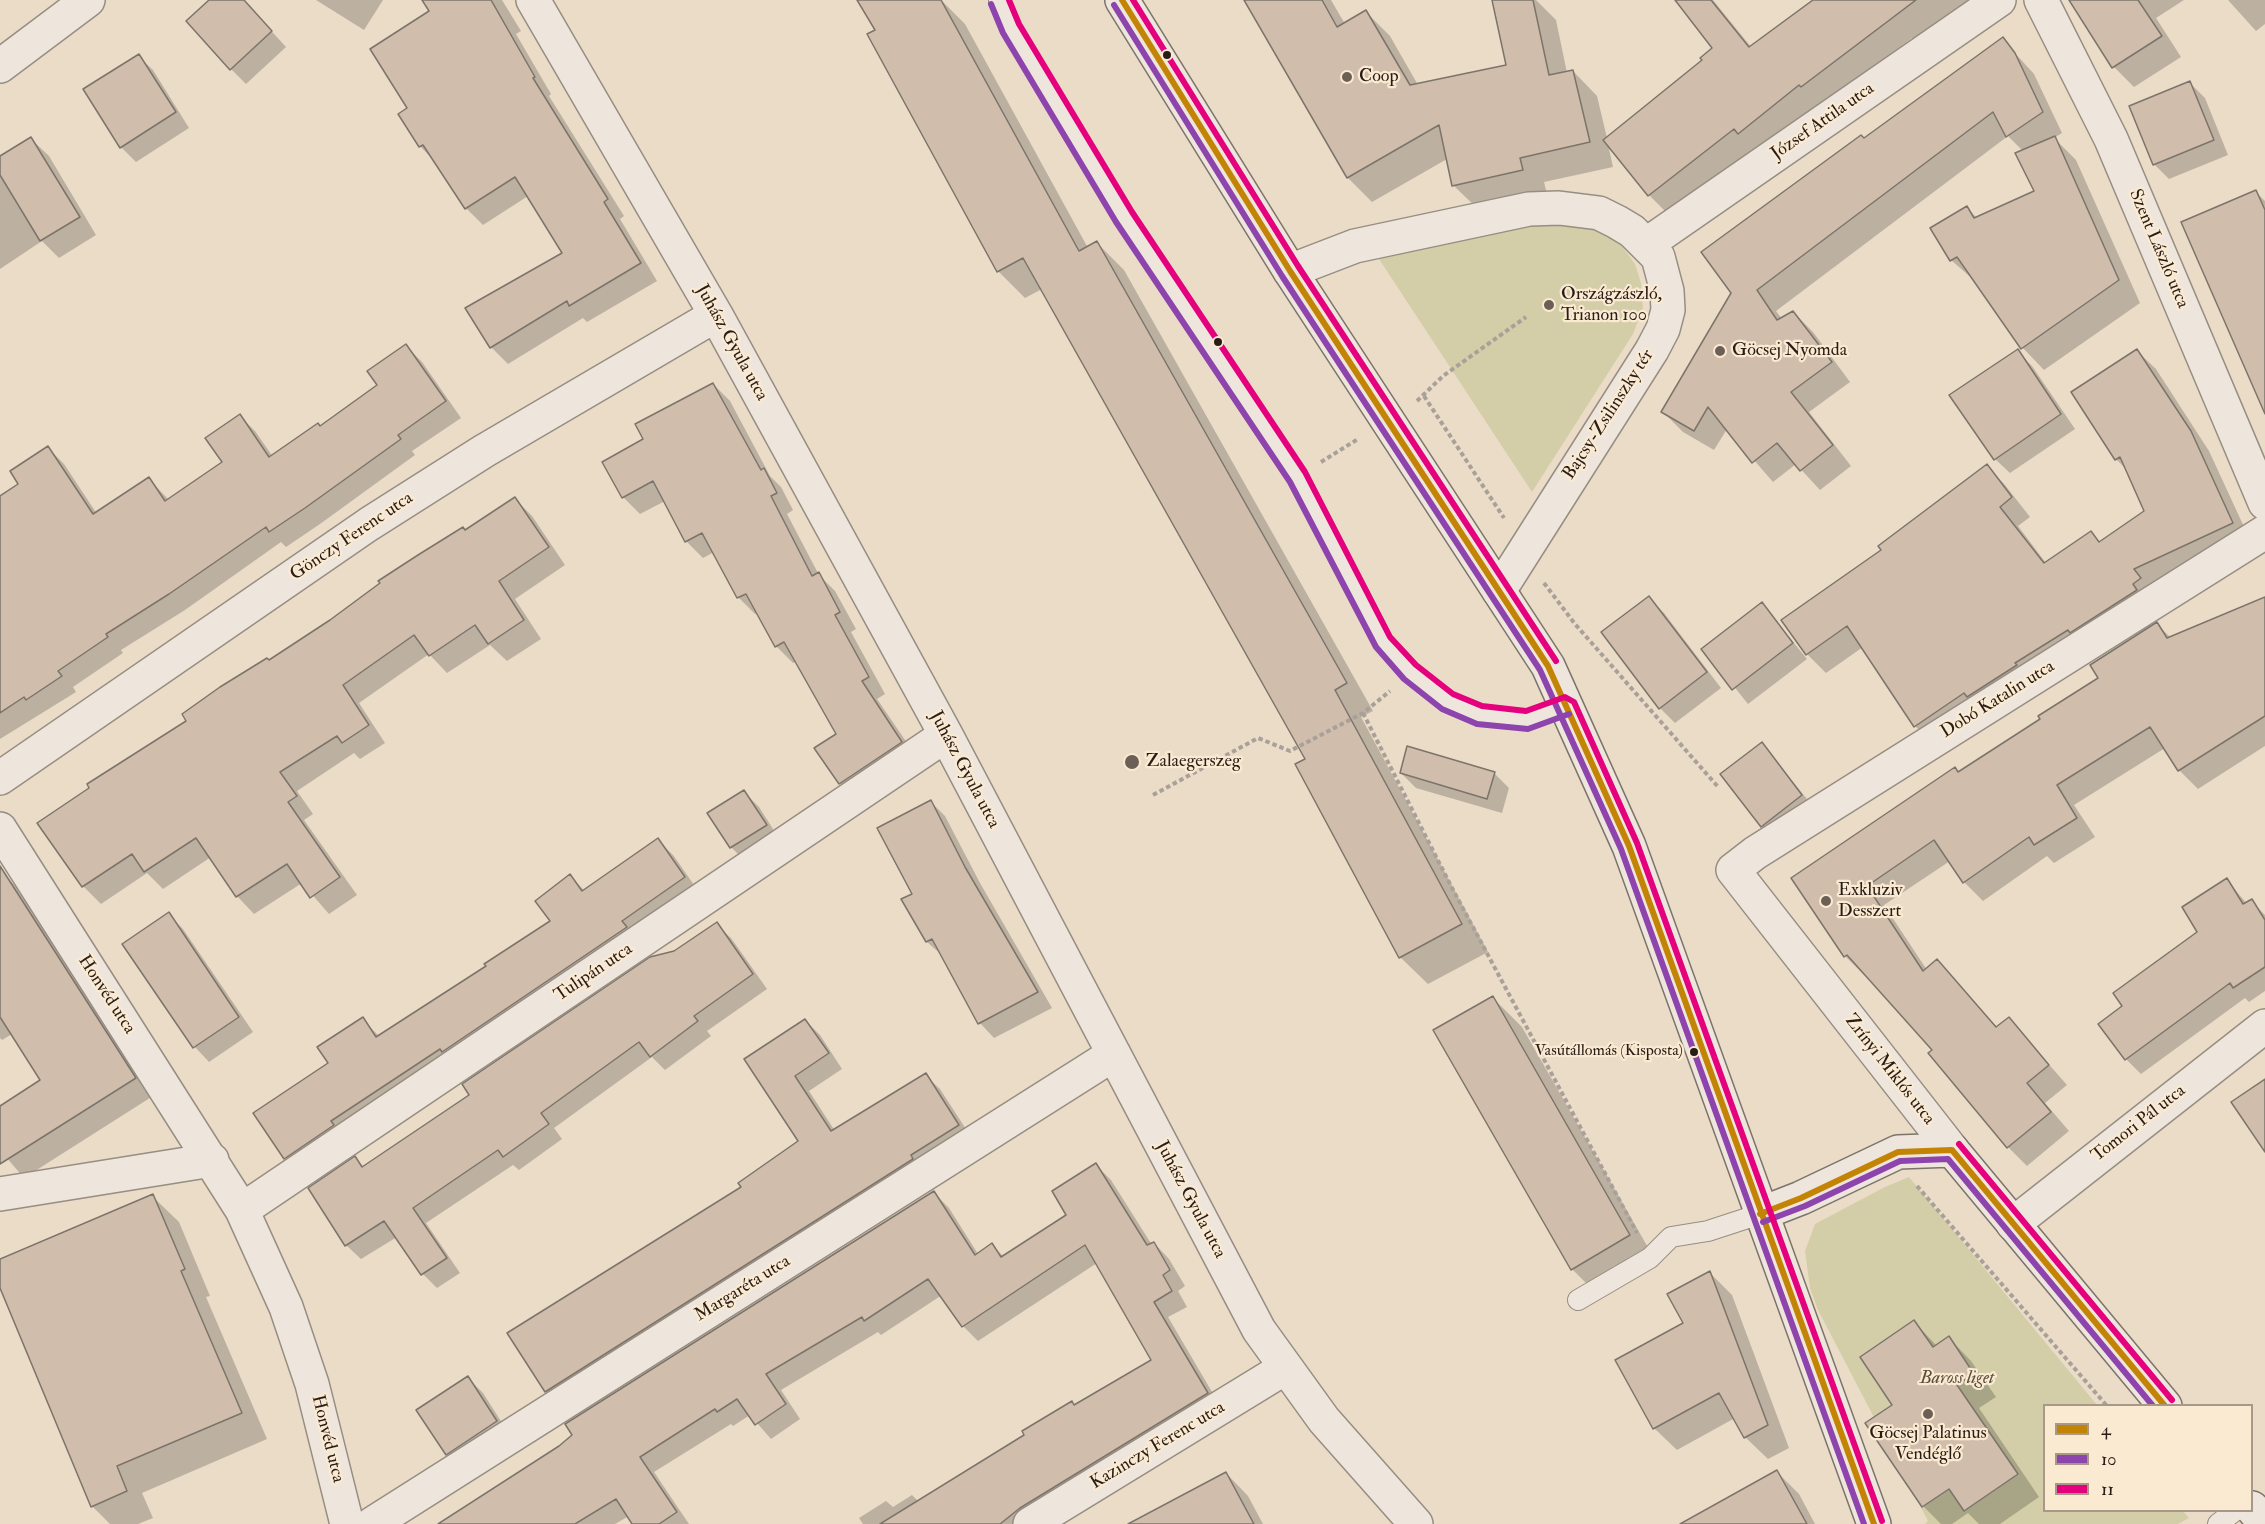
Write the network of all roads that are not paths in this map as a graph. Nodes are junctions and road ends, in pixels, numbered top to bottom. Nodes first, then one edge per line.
1 (88, 0) edge
2 (532, 0) edge
3 (999, 0) edge
4 (1122, 0) edge
5 (1999, 0) edge
6 (2041, 0) edge
7 (0, 66) edge
8 (1647, 244) junction
9 (1290, 271) junction
10 (716, 315) junction
11 (2265, 503) edge
12 (2265, 532) edge
13 (1499, 591) junction
14 (1566, 706) junction
15 (946, 735) junction
16 (0, 778) edge
17 (0, 829) edge
18 (1733, 870) joint
19 (2265, 1026) edge
20 (1114, 1054) junction
21 (1952, 1150) junction
22 (212, 1160) junction
23 (0, 1194) edge
24 (242, 1210) junction
25 (1760, 1214) junction
26 (2013, 1224) junction
27 (1578, 1300) dead end
28 (1285, 1368) junction
29 (2163, 1404) edge
30 (2253, 1509) edge
31 (2233, 1512) edge
32 (348, 1524) edge
33 (372, 1524) edge
34 (1030, 1524) edge
35 (1416, 1524) edge
36 (1874, 1524) edge
37 (2218, 1524) edge
38 (2265, 1524) edge

1 - 7 street
2 - 10 street, Juhász Gyula utca
3 - 14 lane
4 - 9 street
5 - 8 street, József Attila utca
6 - 11 street, Szent László utca
8 - 9 street, Bajcsy-Zsilinszky tér
8 - 13 street, Bajcsy-Zsilinszky tér
9 - 13 street
10 - 15 street, Juhász Gyula utca
10 - 16 street, Gönczy Ferenc utca
12 - 18 street, Dobó Katalin utca
13 - 14 street
14 - 25 street
15 - 20 street, Juhász Gyula utca
15 - 24 street, Tulipán utca
17 - 22 street, Honvéd utca
18 - 21 street, Zrínyi Miklós utca
19 - 26 street, Tomori Pál utca
20 - 28 street, Juhász Gyula utca
20 - 33 street, Margaréta utca
21 - 25 street
21 - 26 street, Zrínyi Miklós utca
22 - 23 street
22 - 24 street, Honvéd utca
24 - 32 street, Honvéd utca
25 - 27 lane
25 - 36 street
26 - 29 street, Zrínyi Miklós utca
28 - 34 street, Kazinczy Ferenc utca
28 - 35 street, Juhász Gyula utca
30 - 38 street
31 - 37 lane

